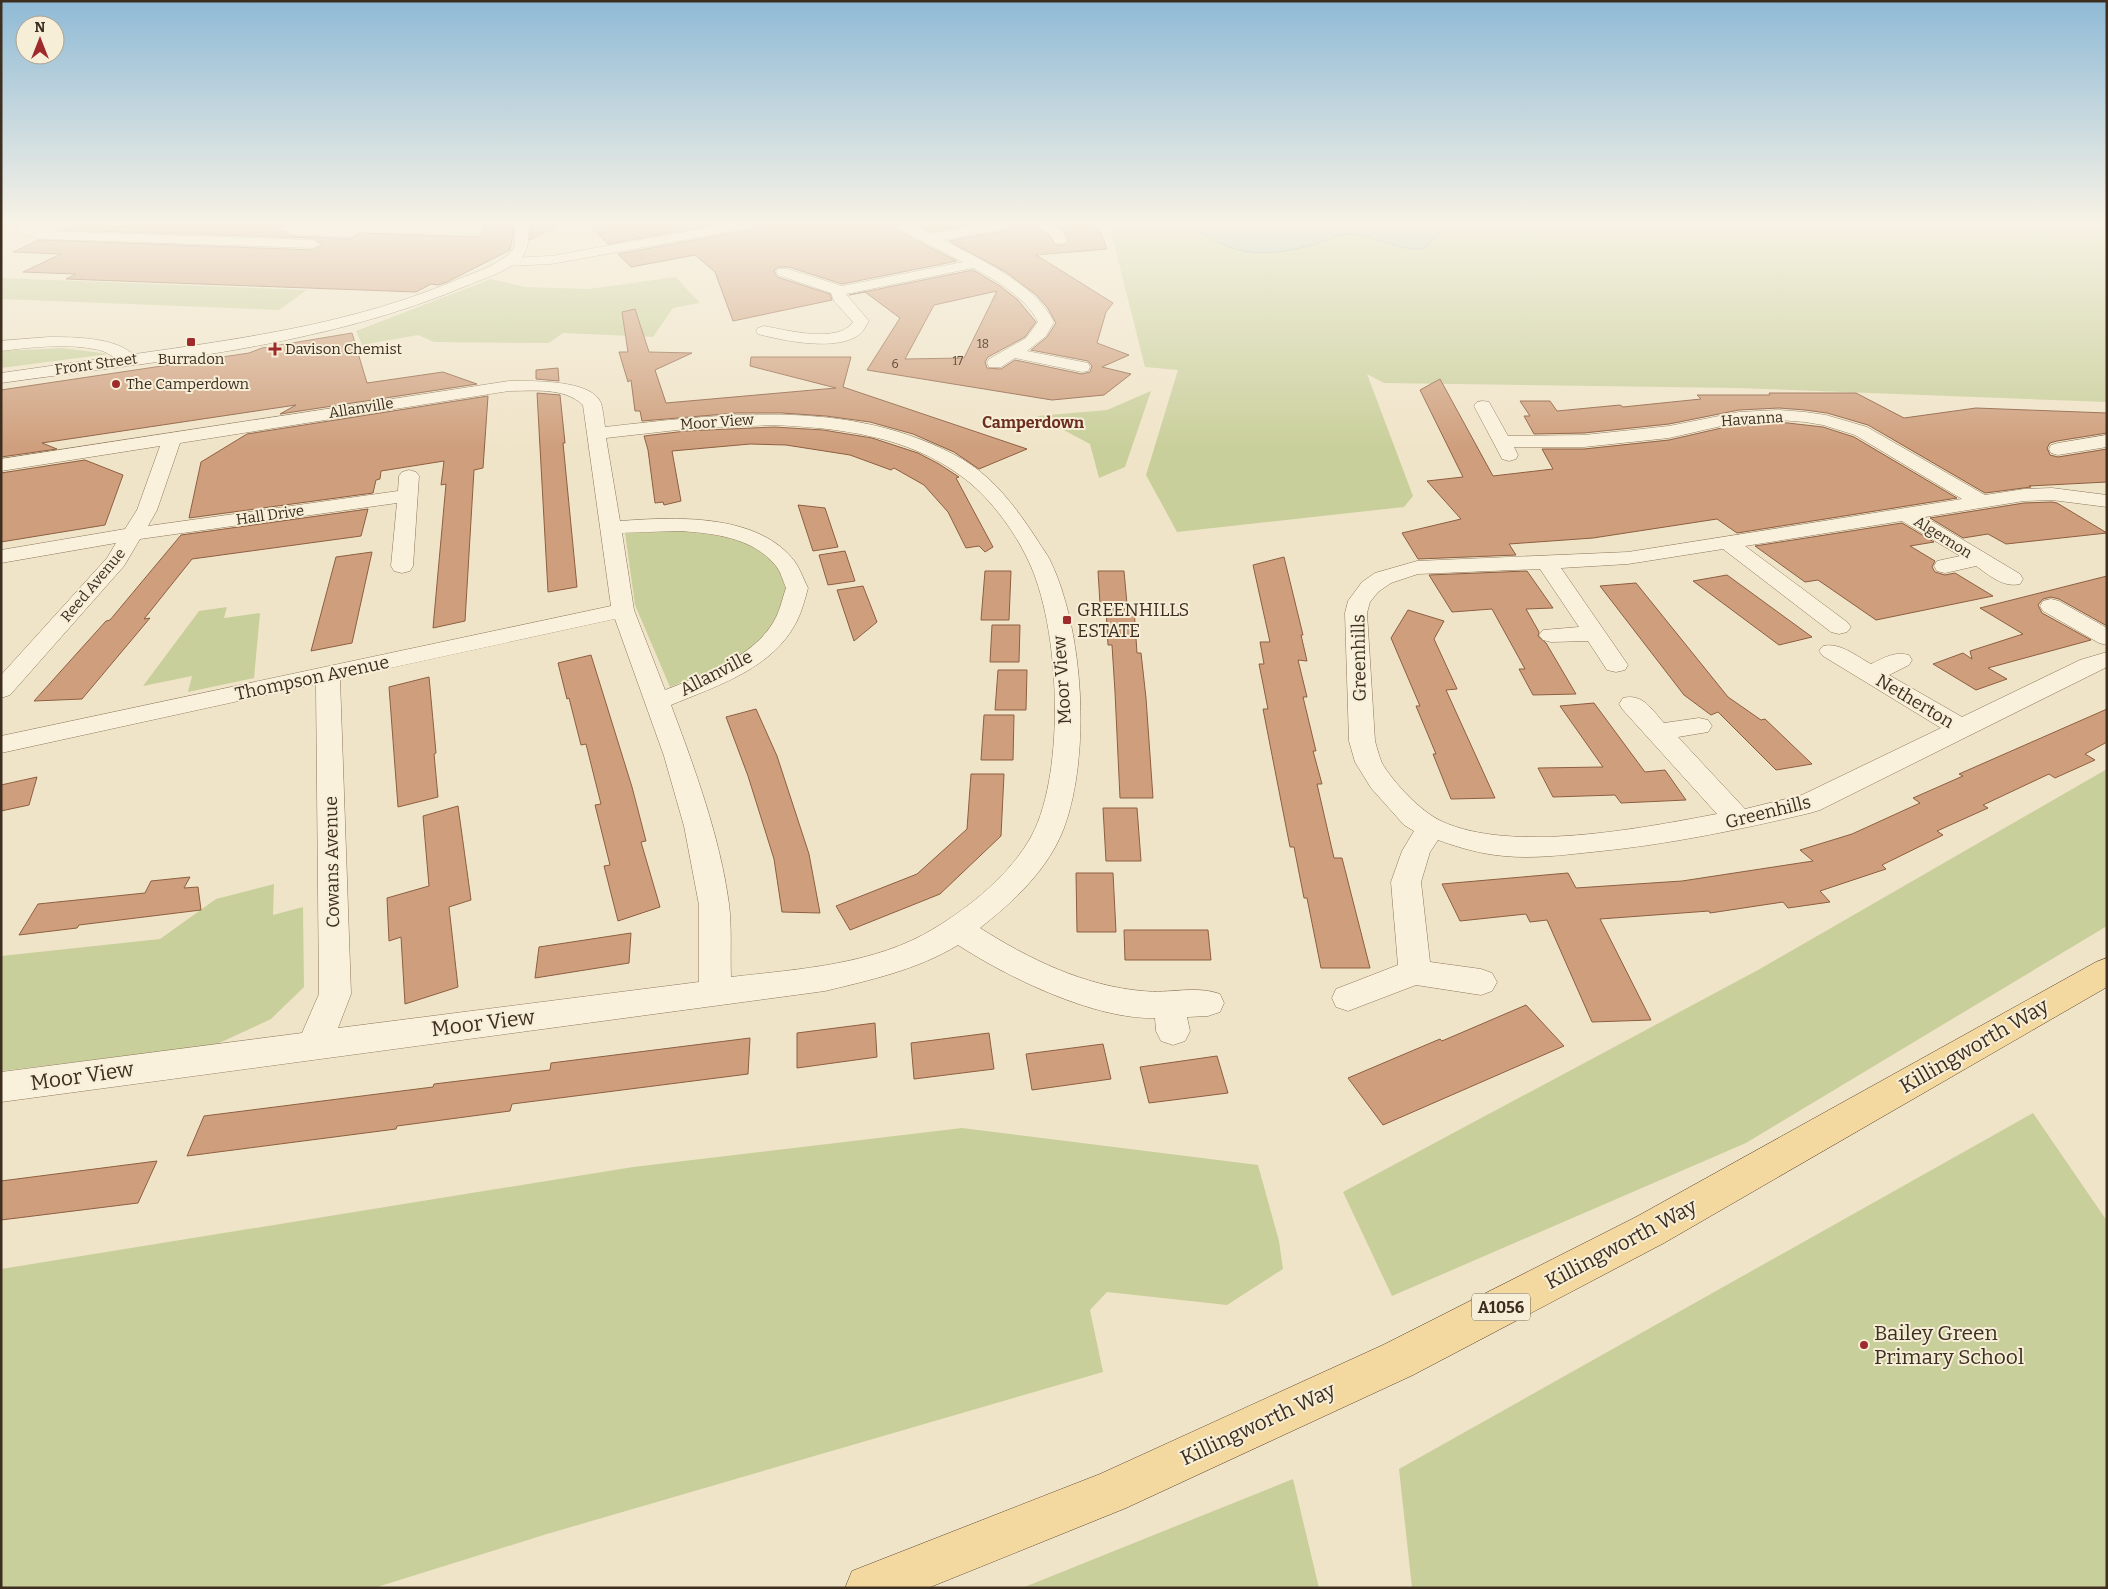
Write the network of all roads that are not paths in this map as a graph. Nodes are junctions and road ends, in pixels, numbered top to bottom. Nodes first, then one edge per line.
1 (422, 298) edge
2 (839, 298) edge
3 (1026, 298) edge
4 (745, 335) dead end
5 (1, 346) edge
6 (1014, 353) junction
7 (129, 359) junction
8 (995, 363) dead end
9 (1082, 367) dead end
10 (1, 378) edge
11 (1483, 406) dead end
12 (598, 433) junction
13 (172, 438) junction
14 (2107, 441) edge
15 (2082, 445) junction
16 (2058, 449) dead end
17 (2107, 458) edge
18 (1, 465) edge
19 (2107, 501) edge
20 (1982, 502) junction
21 (1906, 514) junction
22 (610, 528) junction
23 (133, 534) junction
24 (1727, 542) junction
25 (1, 557) edge
26 (1979, 559) junction
27 (1546, 562) junction
28 (402, 566) dead end
29 (1945, 566) dead end
30 (2012, 579) dead end
31 (2051, 606) dead end
32 (623, 610) junction
33 (1839, 627) dead end
34 (1595, 634) junction
35 (1551, 635) dead end
36 (2107, 638) edge
37 (1831, 651) dead end
38 (2107, 659) edge
39 (1900, 660) dead end
40 (1616, 664) dead end
41 (328, 674) junction
42 (1870, 674) junction
43 (1, 690) edge
44 (657, 702) junction
45 (1632, 704) dead end
46 (1700, 726) dead end
47 (1961, 728) junction
48 (1658, 732) junction
49 (1, 745) edge
50 (1738, 820) junction
51 (1431, 828) junction
52 (957, 929) junction
53 (2107, 971) edge
54 (1415, 972) junction
55 (1481, 982) dead end
56 (715, 993) junction
57 (1348, 998) dead end
58 (1208, 1003) dead end
59 (314, 1046) junction
60 (1, 1087) edge
61 (869, 1588) edge

1 - 7 street, Front Street
2 - 4 street
3 - 6 street
5 - 7 street
6 - 8 street
6 - 9 street
7 - 10 street, Front Street
11 - 20 street, Havanna
12 - 13 street, Allanville
12 - 22 street, Allanville
12 - 52 street, Moor View
13 - 18 street, Allanville
13 - 23 street, Reed Avenue
14 - 15 street
15 - 16 street
15 - 17 street
19 - 20 street, Greenhills
20 - 21 street, Greenhills
21 - 24 street, Greenhills
21 - 26 street, Algernon
22 - 32 street, Allanville
22 - 44 street, Allanville
23 - 25 street
23 - 28 street, Hall Drive
23 - 43 street, Reed Avenue
24 - 27 street, Greenhills
24 - 33 street
26 - 29 street, Algernon
26 - 30 street, Algernon
27 - 34 street
27 - 51 street, Greenhills
31 - 36 street
32 - 41 street, Thompson Avenue
32 - 44 street, Allanville
34 - 35 street
34 - 40 street
37 - 42 street, Netherton
38 - 47 street, Greenhills
39 - 42 street, Netherton
41 - 49 street, Thompson Avenue
41 - 59 street, Cowans Avenue
42 - 47 street, Netherton
44 - 56 street, Allanville
45 - 48 street
46 - 48 street
47 - 50 street, Greenhills
48 - 50 street
50 - 51 street, Greenhills
51 - 54 street
52 - 56 street, Moor View
52 - 58 street
53 - 61 main road, Killingworth Way / A1056
54 - 55 street
54 - 57 street
56 - 59 street, Moor View
59 - 60 street, Moor View

